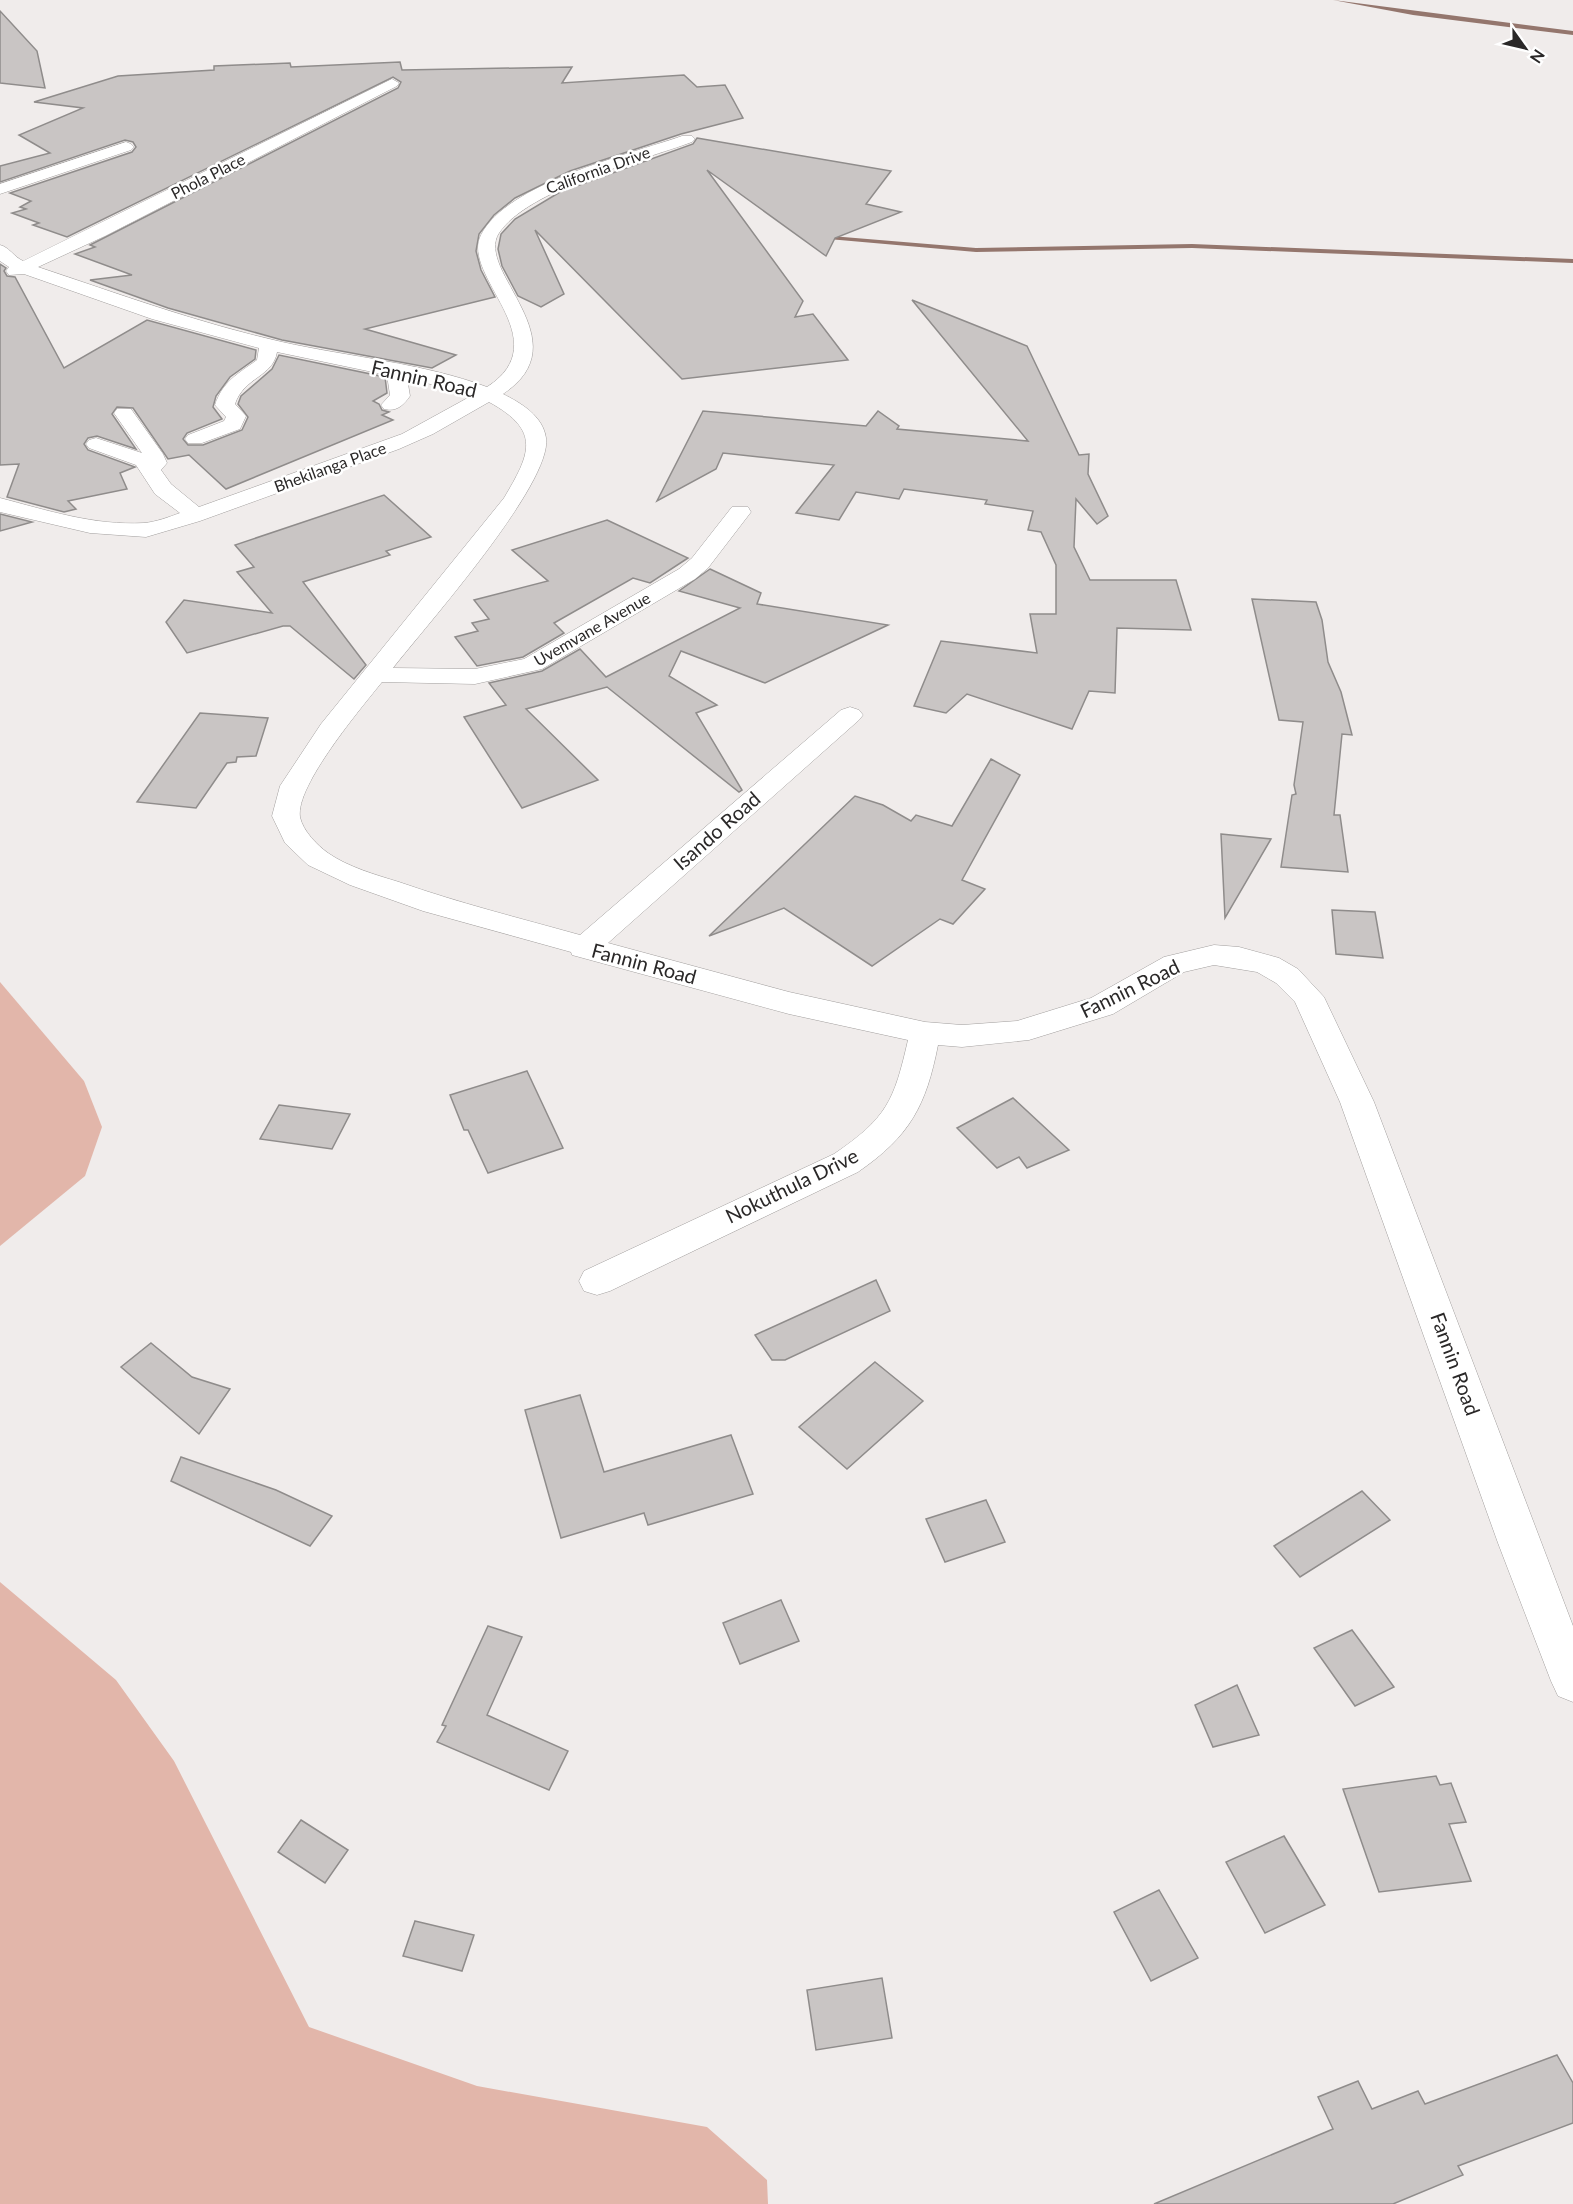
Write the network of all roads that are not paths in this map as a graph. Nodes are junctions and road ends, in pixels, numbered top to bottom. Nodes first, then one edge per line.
1 (392, 83) dead end
2 (687, 139) dead end
3 (126, 147) dead end
4 (0, 189) edge
5 (0, 250) edge
6 (12, 271) edge
7 (269, 345) junction
8 (396, 372) junction
9 (488, 394) junction
10 (391, 405) dead end
11 (124, 413) dead end
12 (195, 439) dead end
13 (96, 444) dead end
14 (150, 470) junction
15 (0, 505) edge
16 (740, 512) dead end
17 (195, 514) junction
18 (376, 674) junction
19 (850, 715) dead end
20 (583, 948) junction
21 (925, 1033) junction
22 (597, 1281) dead end
23 (1573, 1680) edge

1 - 6 street, Phola Place
2 - 9 street, California Drive
3 - 4 street
5 - 6 street, Fannin Road
6 - 7 street, Fannin Road
7 - 8 street, Fannin Road
7 - 12 street
8 - 9 street, Fannin Road
8 - 10 street
9 - 17 street, Bhekilanga Place
9 - 18 street, Fannin Road
11 - 14 street
13 - 14 street
14 - 17 street
15 - 17 street, Bhekilanga Place
16 - 18 street, Uvemvane Avenue
18 - 20 street, Fannin Road
19 - 20 street, Isando Road
20 - 21 street, Fannin Road
21 - 22 street, Nokuthula Drive
21 - 23 street, Fannin Road

